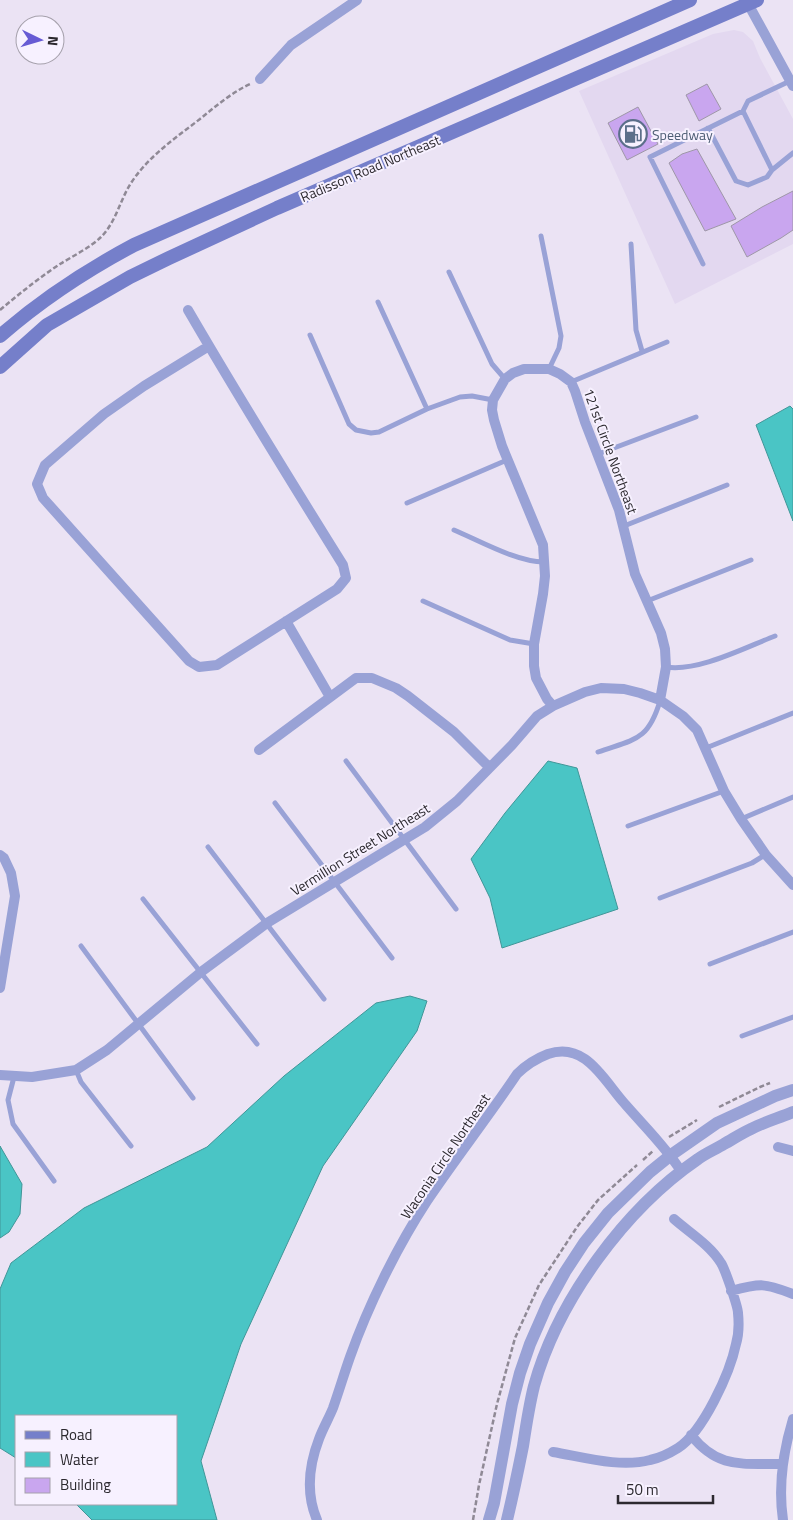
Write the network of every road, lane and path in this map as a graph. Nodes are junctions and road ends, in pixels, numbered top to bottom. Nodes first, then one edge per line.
1 (357, 0) edge
2 (690, 0) edge
3 (751, 1) edge
4 (260, 79) joint
5 (792, 83) edge
6 (743, 111) junction
7 (708, 128) junction
8 (793, 153) edge
9 (772, 170) junction
10 (542, 236) dead end
11 (631, 244) dead end
12 (703, 264) dead end
13 (450, 272) dead end
14 (378, 302) dead end
15 (0, 310) edge
16 (188, 310) dead end
17 (310, 335) dead end
18 (0, 336) edge
19 (666, 342) dead end
20 (209, 346) junction
21 (642, 351) junction
22 (0, 367) edge
23 (549, 370) junction
24 (505, 379) junction
25 (571, 382) junction
26 (493, 400) junction
27 (427, 409) junction
28 (696, 417) dead end
29 (598, 454) junction
30 (508, 460) junction
31 (727, 486) dead end
32 (407, 503) dead end
33 (624, 526) junction
34 (454, 530) dead end
35 (751, 560) dead end
36 (544, 562) junction
37 (423, 601) dead end
38 (647, 601) junction
39 (286, 621) junction
40 (775, 636) dead end
41 (534, 644) junction
42 (666, 667) junction
43 (330, 697) junction
44 (660, 700) junction
45 (553, 706) junction
46 (793, 713) edge
47 (706, 748) junction
48 (259, 750) dead end
49 (598, 752) dead end
50 (346, 761) dead end
51 (489, 767) junction
52 (724, 791) junction
53 (793, 797) edge
54 (275, 803) dead end
55 (741, 819) junction
56 (628, 826) dead end
57 (404, 839) junction
58 (208, 847) dead end
59 (0, 855) edge
60 (766, 855) junction
61 (335, 881) junction
62 (793, 885) edge
63 (660, 898) dead end
64 (144, 899) dead end
65 (456, 909) dead end
66 (267, 923) junction
67 (793, 932) edge
68 (81, 946) dead end
69 (392, 958) dead end
70 (710, 964) dead end
71 (201, 972) junction
72 (0, 988) edge
73 (324, 998) dead end
74 (793, 1017) edge
75 (138, 1024) junction
76 (742, 1036) dead end
77 (257, 1044) dead end
78 (76, 1070) junction
79 (0, 1074) edge
80 (14, 1077) junction
81 (793, 1090) edge
82 (193, 1098) dead end
83 (793, 1112) edge
84 (131, 1146) dead end
85 (778, 1147) dead end
86 (793, 1150) edge
87 (671, 1155) junction
88 (681, 1171) junction
89 (54, 1181) dead end
90 (674, 1219) dead end
91 (731, 1291) junction
92 (793, 1294) edge
93 (793, 1420) edge
94 (691, 1436) junction
95 (553, 1452) dead end
96 (783, 1464) junction
97 (317, 1520) edge
98 (489, 1520) edge
99 (507, 1520) edge
100 (783, 1520) edge

1 - 4 street
2 - 18 main road, Radisson Road Northeast
3 - 5 street
3 - 22 main road, Radisson Road Northeast
4 - 15 path
5 - 6 lane
6 - 7 lane
6 - 9 lane
7 - 9 lane
7 - 12 lane
8 - 9 lane
10 - 23 lane
11 - 21 lane
13 - 24 lane
14 - 27 lane
16 - 20 street
17 - 27 lane
19 - 21 lane
20 - 39 street
20 - 39 street
21 - 25 lane
23 - 24 street, 121st Circle Northeast
23 - 25 street, 121st Circle Northeast
24 - 26 street
25 - 29 street, 121st Circle Northeast
26 - 27 lane
26 - 30 street
28 - 29 lane
29 - 33 street, 121st Circle Northeast
30 - 32 lane
30 - 36 street
31 - 33 lane
33 - 38 street, 121st Circle Northeast
34 - 36 lane
35 - 38 lane
36 - 41 street
37 - 41 lane
38 - 42 street, 121st Circle Northeast
39 - 43 street
40 - 42 lane
41 - 45 street
42 - 44 street, 121st Circle Northeast
43 - 48 street
43 - 51 street
44 - 45 street, Vermillion Street Northeast
44 - 47 street, Vermillion Street Northeast
44 - 49 lane
45 - 51 street, Vermillion Street Northeast
46 - 47 lane
47 - 52 street, Vermillion Street Northeast
50 - 57 lane
51 - 57 street, Vermillion Street Northeast
52 - 55 street, Vermillion Street Northeast
52 - 56 lane
53 - 55 lane
54 - 61 lane
55 - 60 street, Vermillion Street Northeast
57 - 61 street, Vermillion Street Northeast
57 - 65 lane
58 - 66 lane
59 - 72 street
60 - 62 street, Vermillion Street Northeast
60 - 63 lane
61 - 66 street, Vermillion Street Northeast
61 - 69 lane
64 - 71 lane
66 - 71 street, Vermillion Street Northeast
66 - 73 lane
67 - 70 lane
68 - 75 lane
71 - 75 street, Vermillion Street Northeast
71 - 77 lane
74 - 76 lane
75 - 78 street, Vermillion Street Northeast
75 - 82 lane
78 - 80 street, Vermillion Street Northeast
78 - 84 lane
79 - 80 street, Vermillion Street Northeast
80 - 89 lane
81 - 87 street
83 - 88 street
85 - 86 street
87 - 88 street, Waconia Circle Northeast
87 - 97 street, Waconia Circle Northeast
87 - 98 street
88 - 99 street
90 - 91 street
91 - 92 street
91 - 94 street
93 - 96 street
94 - 95 street
94 - 96 street
96 - 100 street

